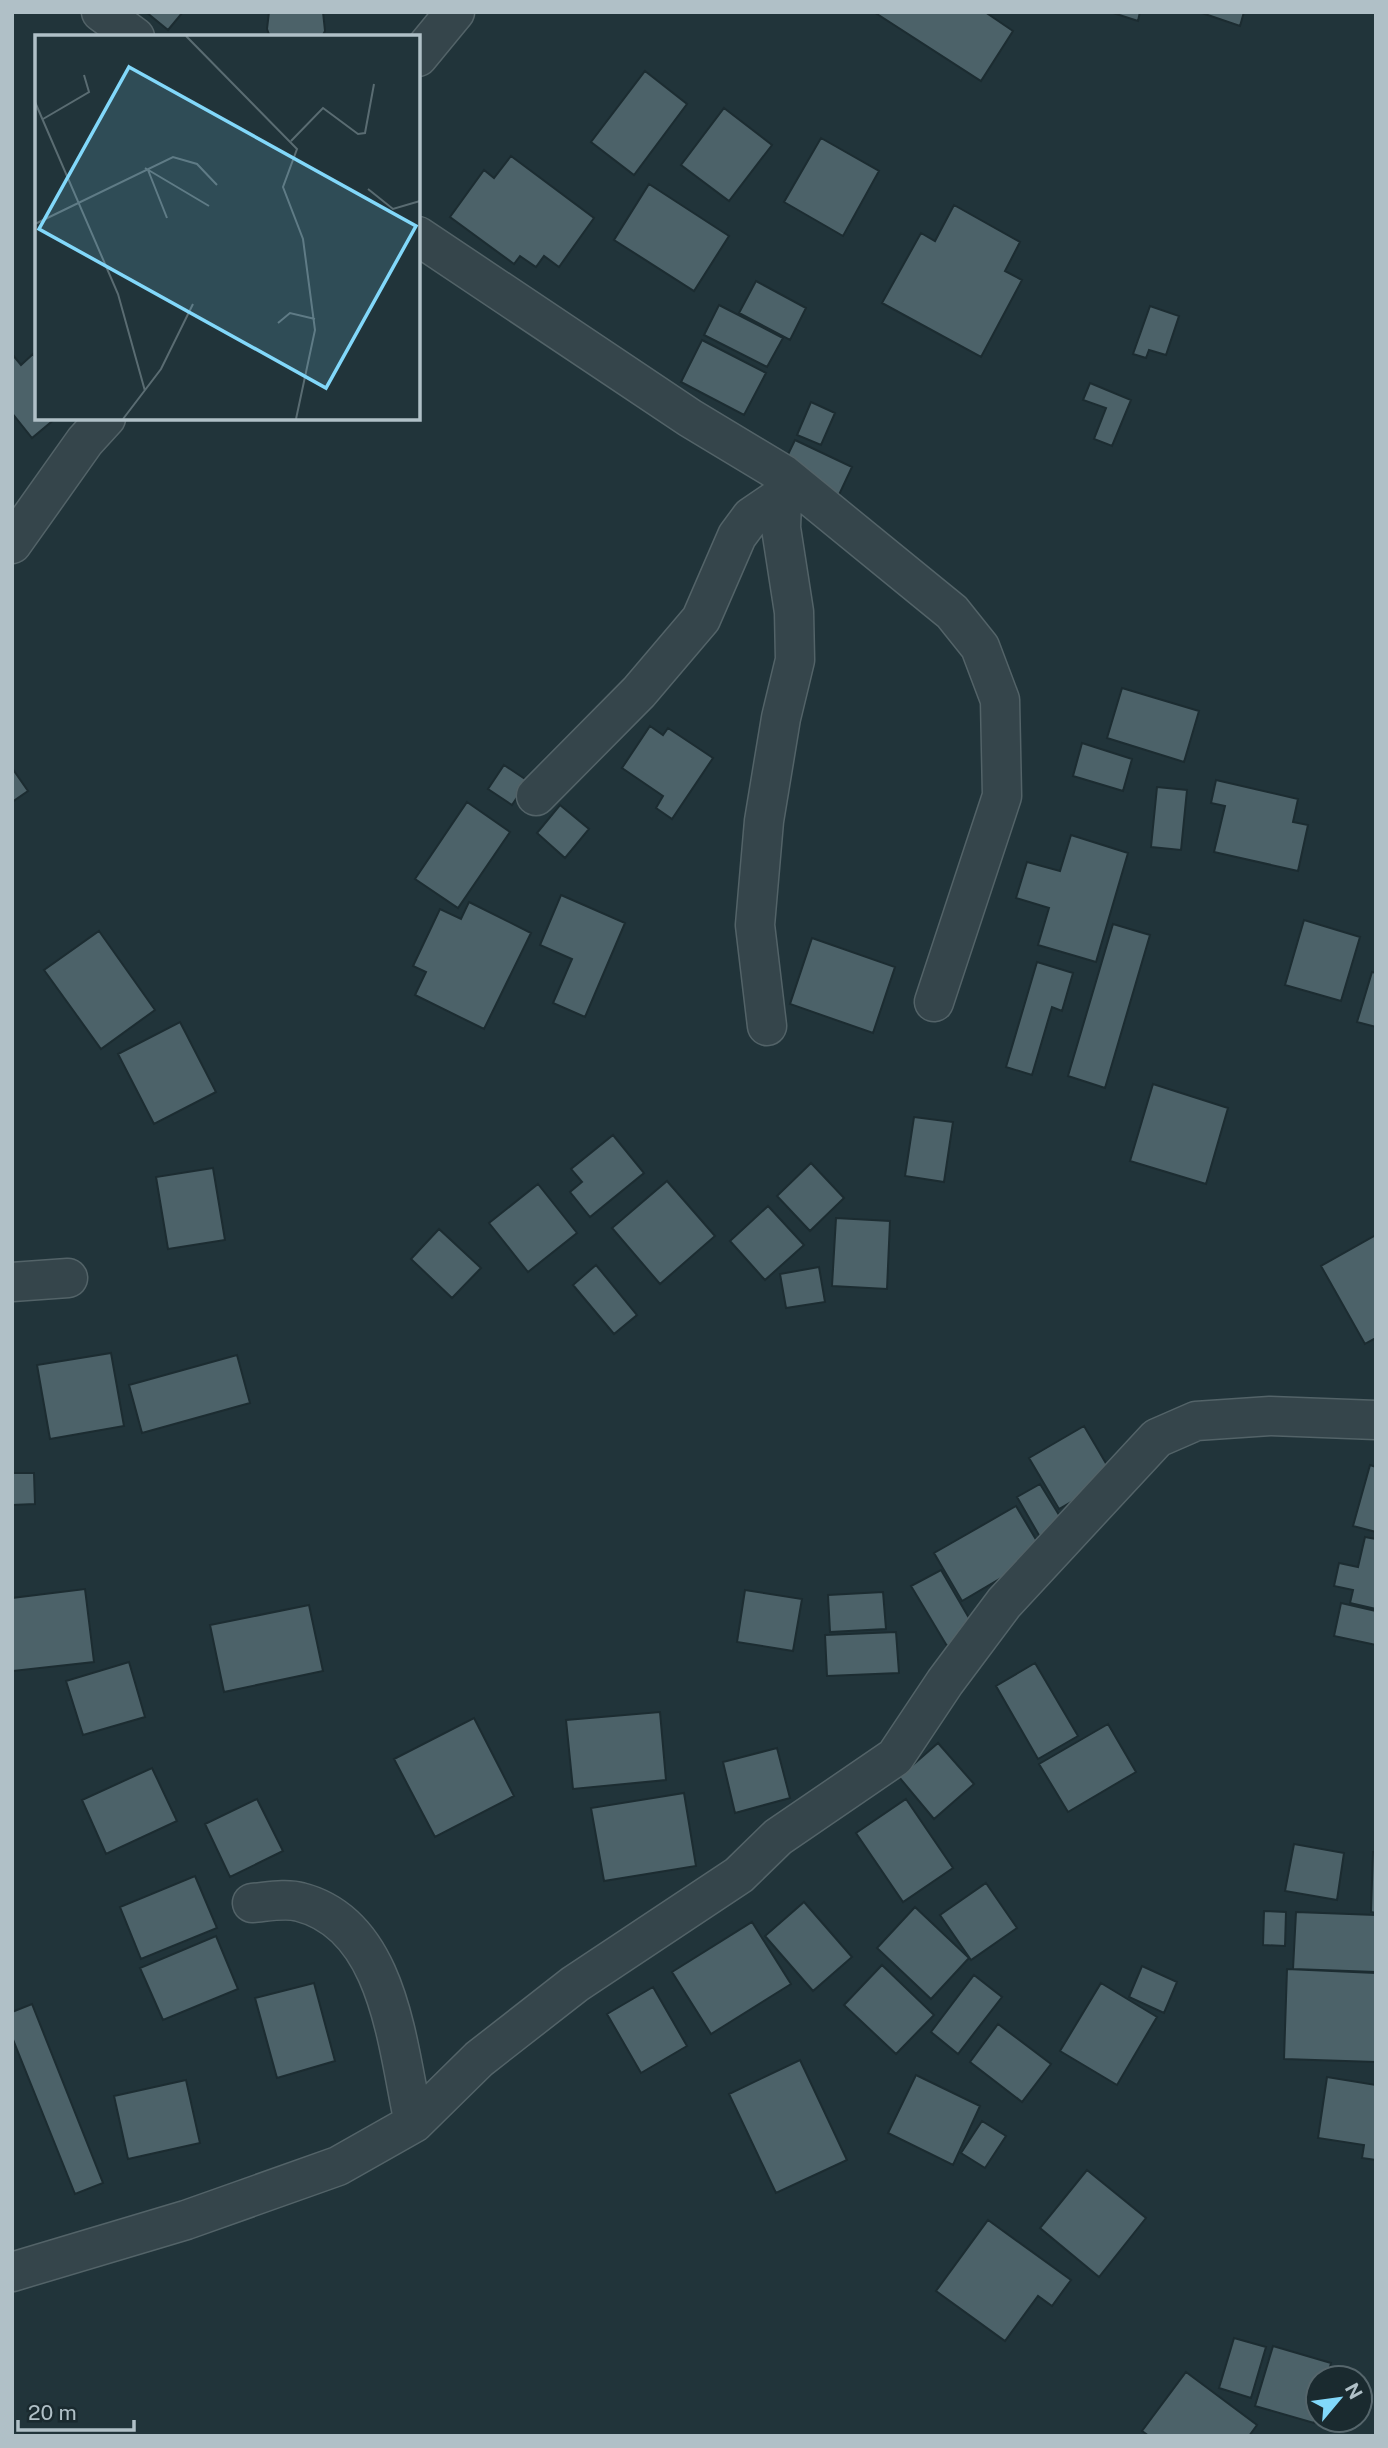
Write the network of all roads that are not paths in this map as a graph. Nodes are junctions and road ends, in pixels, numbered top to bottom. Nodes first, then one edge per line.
1 (101, 12) edge
2 (455, 12) edge
3 (132, 35) edge
4 (420, 55) edge
5 (420, 237) edge
6 (104, 420) edge
7 (783, 484) junction
8 (12, 544) edge
9 (536, 796) dead end
10 (934, 1002) dead end
11 (767, 1026) dead end
12 (68, 1278) dead end
13 (12, 1282) edge
14 (1376, 1420) edge
15 (252, 1903) dead end
16 (414, 2123) junction
17 (12, 2272) edge

1 - 3 street
2 - 4 street
5 - 7 street
6 - 8 street
7 - 9 street
7 - 10 street
7 - 11 street
12 - 13 street
14 - 16 street
15 - 16 street
16 - 17 street

